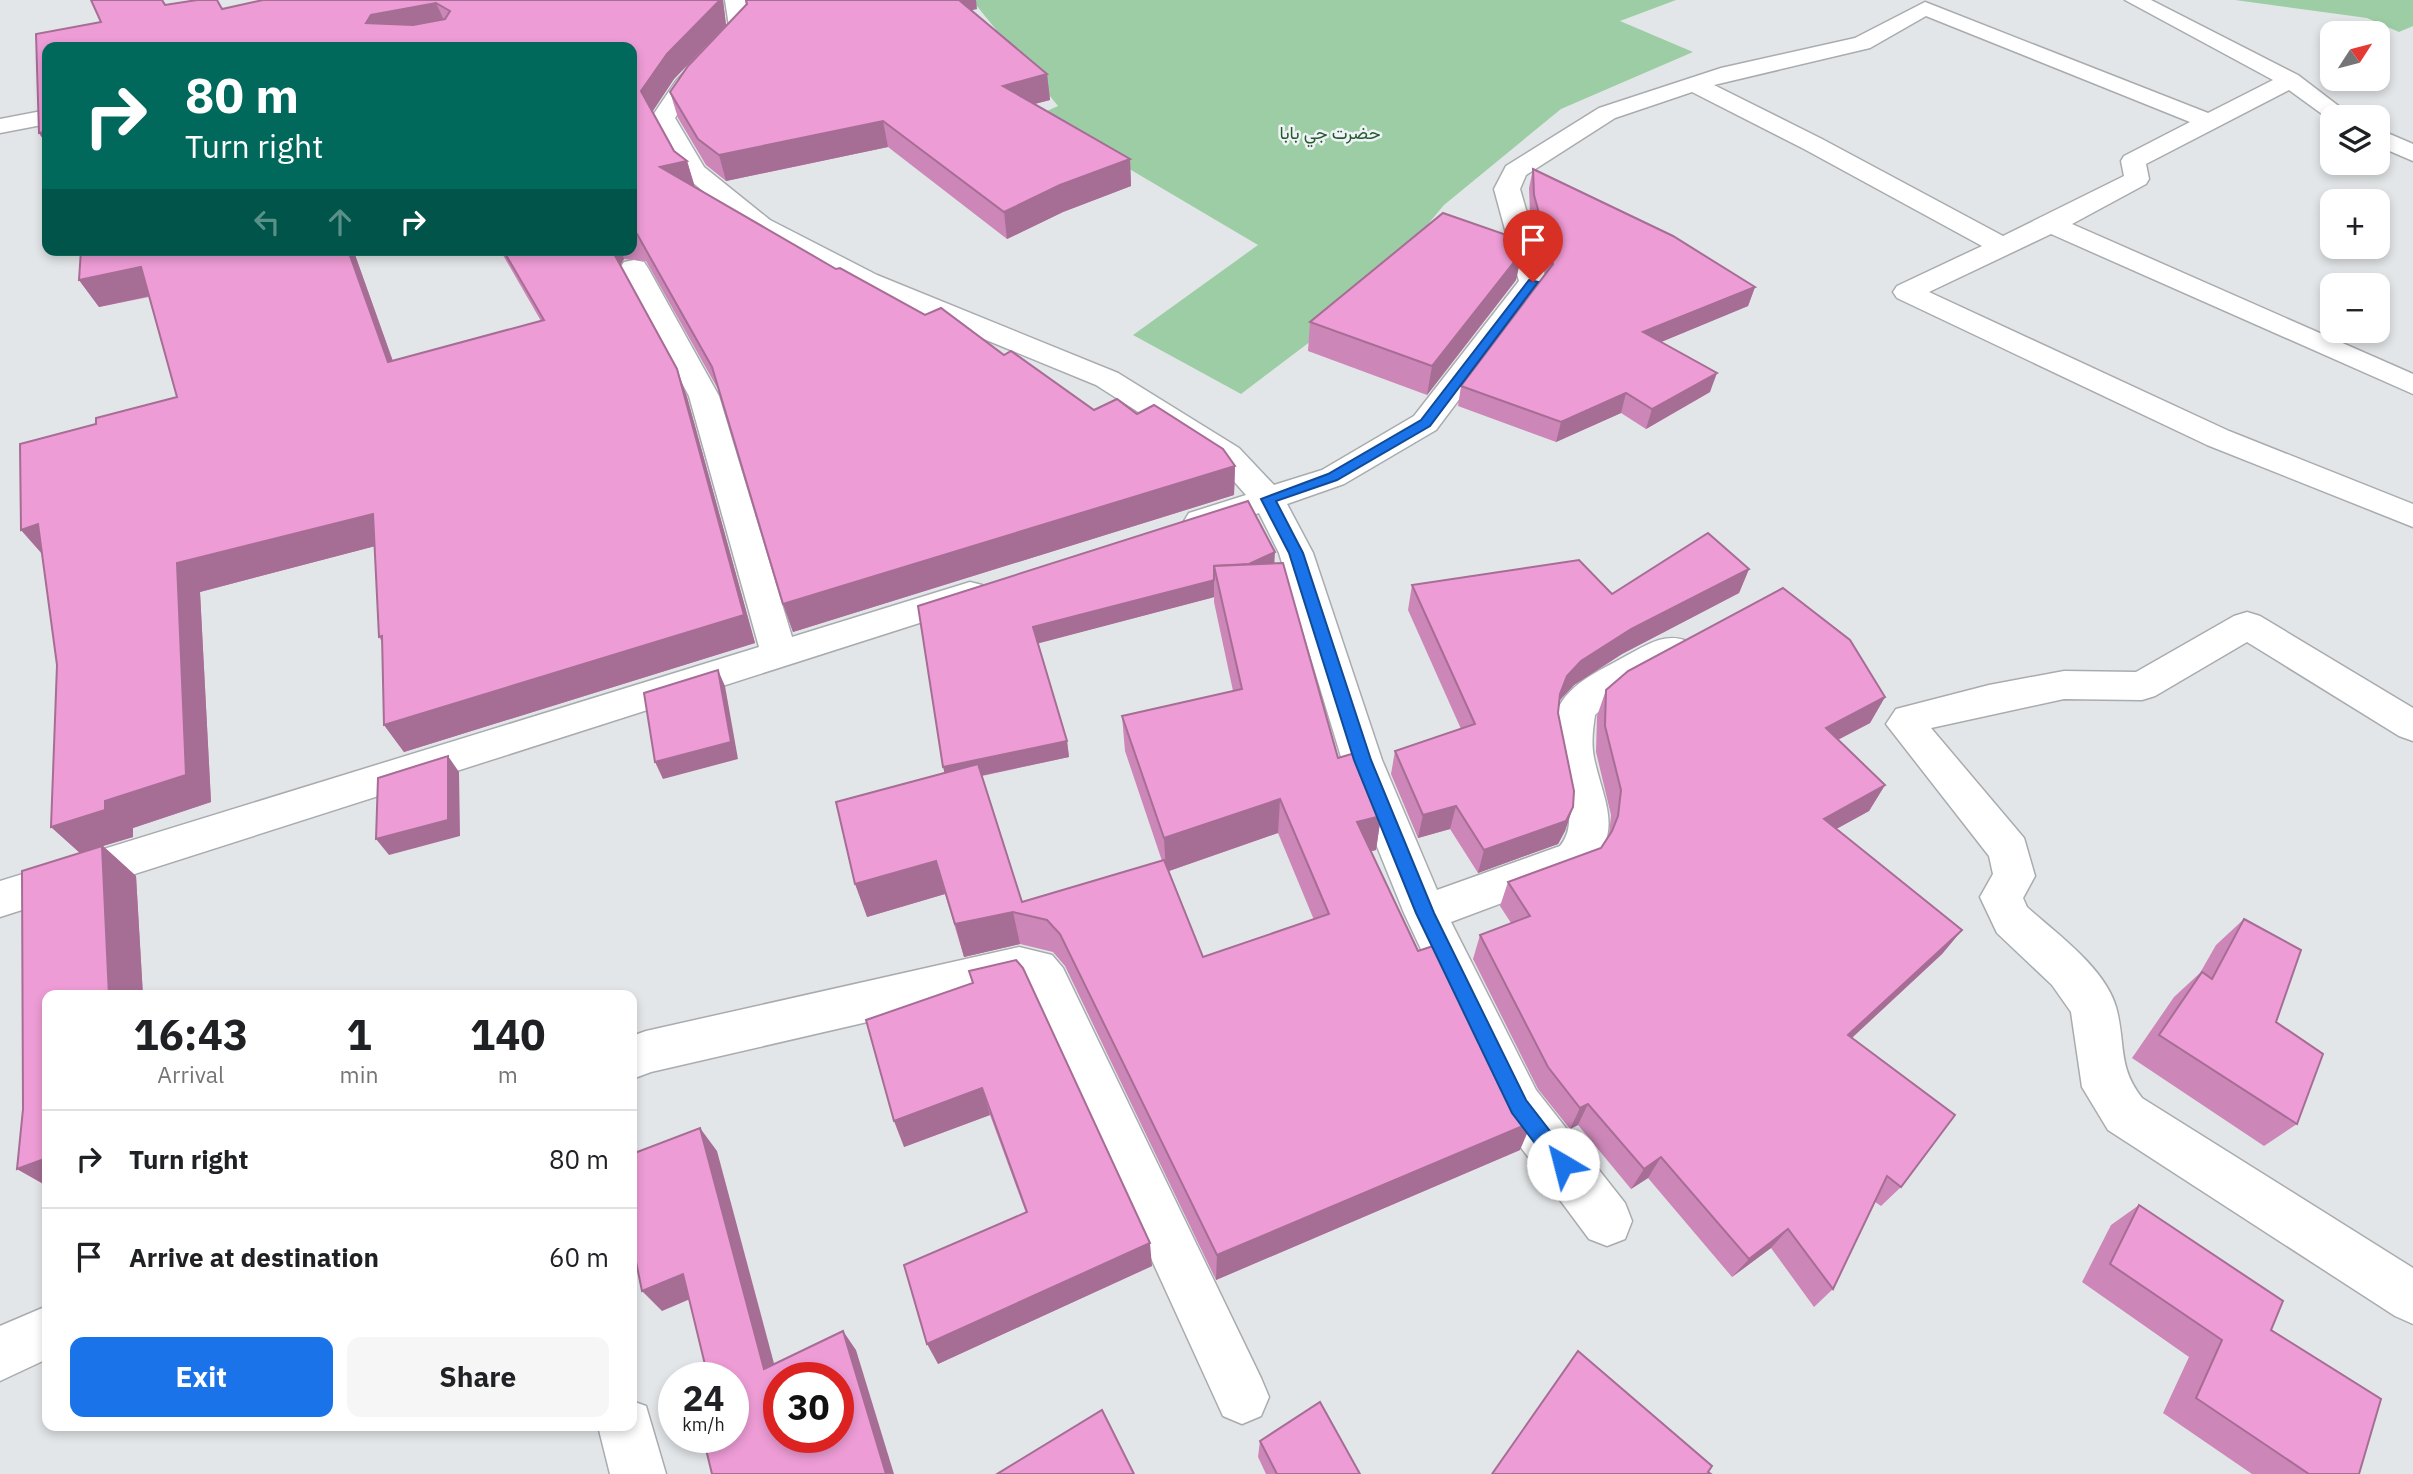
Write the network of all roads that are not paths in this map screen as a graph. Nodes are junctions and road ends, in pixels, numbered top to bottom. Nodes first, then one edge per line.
1 (735, 0) edge
2 (2135, 0) edge
3 (2290, 80) junction
4 (1693, 84) junction
5 (2324, 105) edge
6 (42, 118) edge
7 (2210, 122) junction
8 (0, 126) edge
9 (2390, 142) edge
10 (2413, 153) edge
11 (2051, 224) junction
12 (2003, 247) junction
13 (634, 268) dead end
14 (2413, 385) edge
15 (1268, 499) junction
16 (2413, 516) edge
17 (1176, 529) edge
18 (1004, 583) edge
19 (1701, 633) edge
20 (779, 654) junction
21 (2413, 726) edge
22 (0, 899) edge
23 (1425, 913) junction
24 (637, 1056) edge
25 (1607, 1221) dead end
26 (2413, 1298) edge
27 (42, 1334) edge
28 (0, 1354) edge
29 (1242, 1397) dead end
30 (627, 1431) edge
31 (638, 1474) edge

1 - 15 street
2 - 3 street
3 - 5 street
3 - 7 street
4 - 7 street
4 - 12 street
4 - 15 street
6 - 8 street
7 - 11 street
9 - 10 street
11 - 12 street
11 - 14 street
12 - 16 street
13 - 20 street
15 - 17 street
15 - 23 street
18 - 20 street
19 - 23 street
20 - 22 street
21 - 26 street
23 - 25 street
24 - 29 street
27 - 28 street
30 - 31 street

